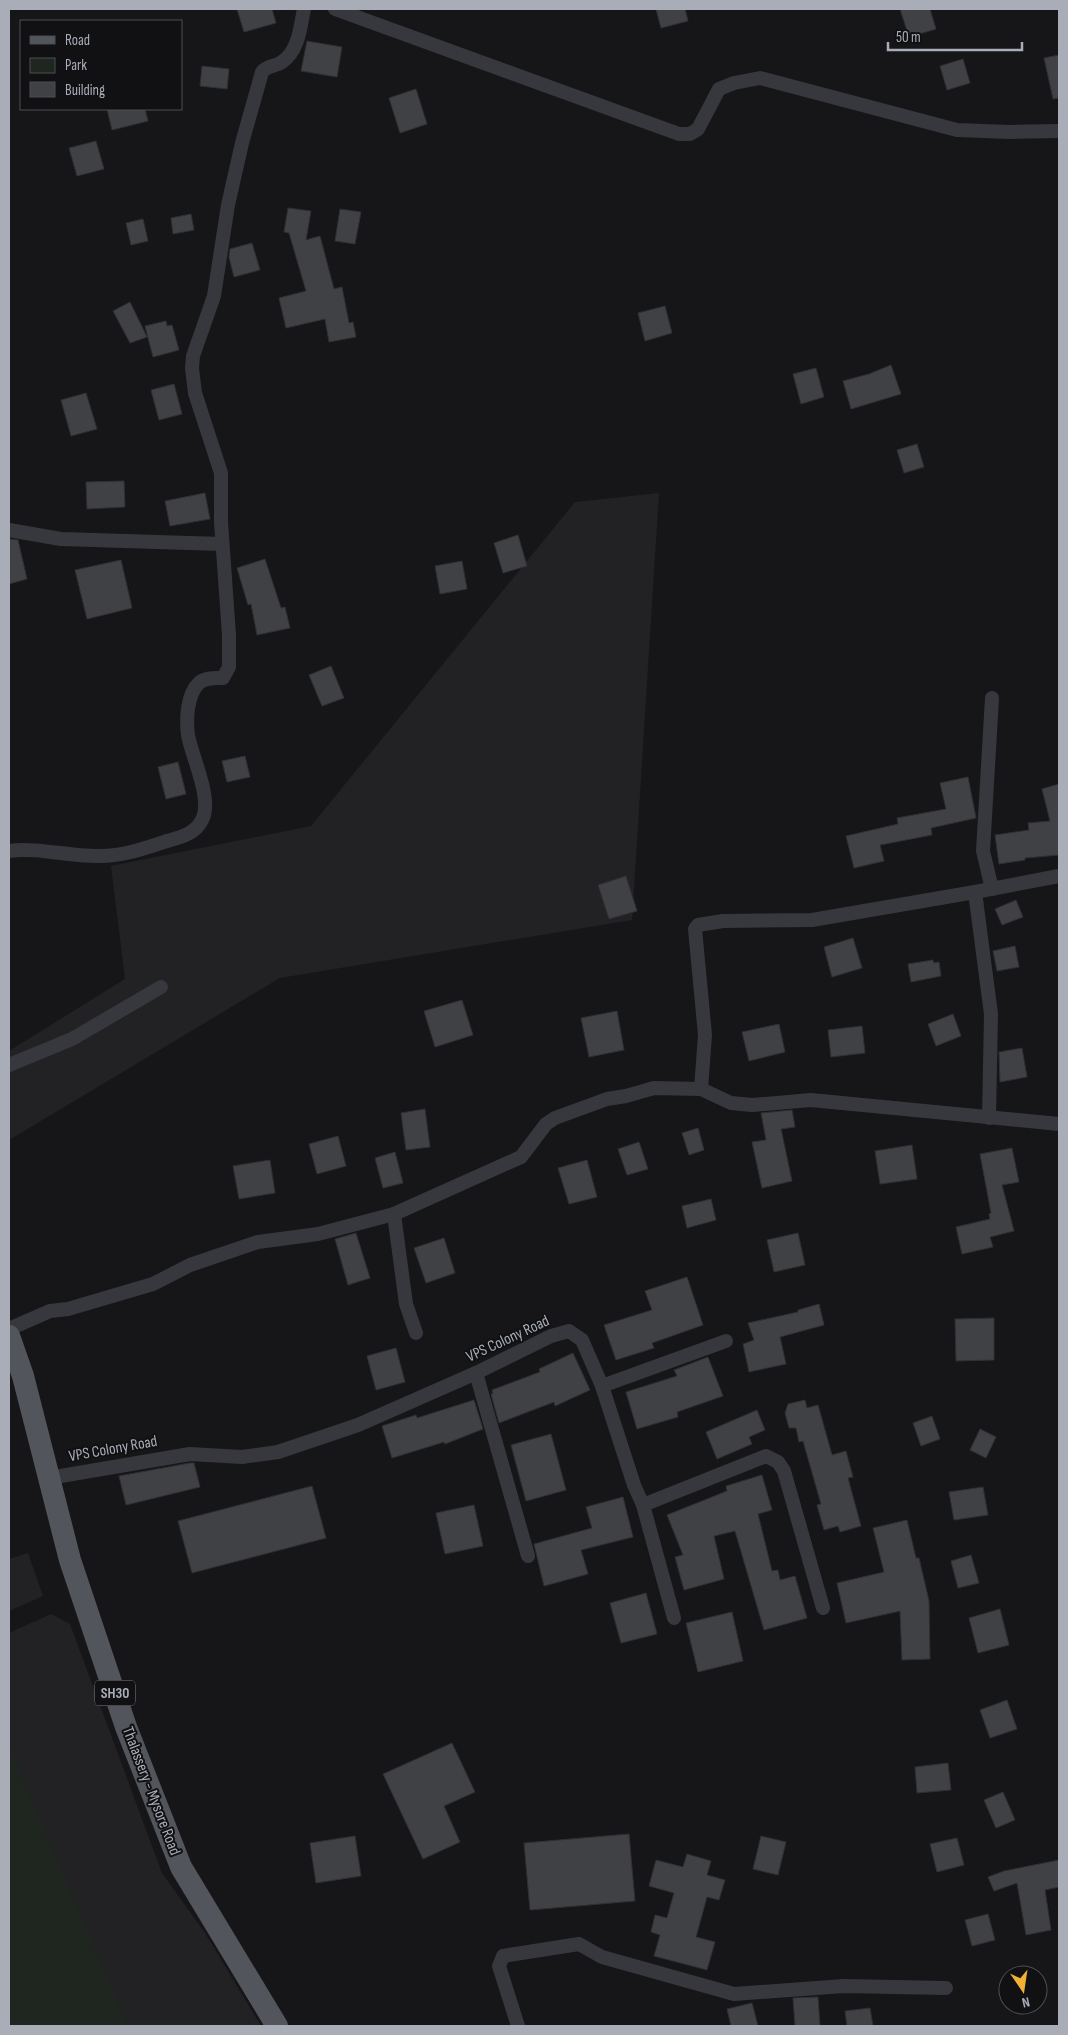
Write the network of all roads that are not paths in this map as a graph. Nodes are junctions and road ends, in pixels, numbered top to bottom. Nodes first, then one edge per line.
1 (304, 9) edge
2 (335, 9) edge
3 (1059, 131) edge
4 (9, 530) edge
5 (222, 544) junction
6 (992, 698) dead end
7 (9, 851) edge
8 (1059, 876) edge
9 (992, 889) junction
10 (975, 892) junction
11 (161, 987) dead end
12 (9, 1065) edge
13 (701, 1089) junction
14 (989, 1118) junction
15 (1059, 1124) edge
16 (394, 1214) junction
17 (9, 1329) edge
18 (416, 1333) dead end
19 (9, 1336) edge
20 (726, 1340) dead end
21 (476, 1373) junction
22 (602, 1386) junction
23 (49, 1478) junction
24 (643, 1505) junction
25 (528, 1556) dead end
26 (823, 1608) dead end
27 (674, 1618) dead end
28 (946, 1988) dead end
29 (277, 2026) edge
30 (518, 2026) edge

1 - 5 street
2 - 3 street
4 - 5 street
5 - 7 street
6 - 9 street
8 - 9 street
9 - 10 street
10 - 13 street
10 - 14 street
11 - 12 street
13 - 14 street
13 - 16 street
14 - 15 street
16 - 17 street
16 - 18 street
19 - 23 main road, Thalassery - Mysore Road / SH30
20 - 22 street
21 - 22 street, VPS Colony Road
21 - 23 street, VPS Colony Road
21 - 25 street
22 - 24 street, VPS Colony Road
23 - 29 main road, Thalassery - Mysore Road / SH30
24 - 26 street
24 - 27 street, VPS Colony Road
28 - 30 street

